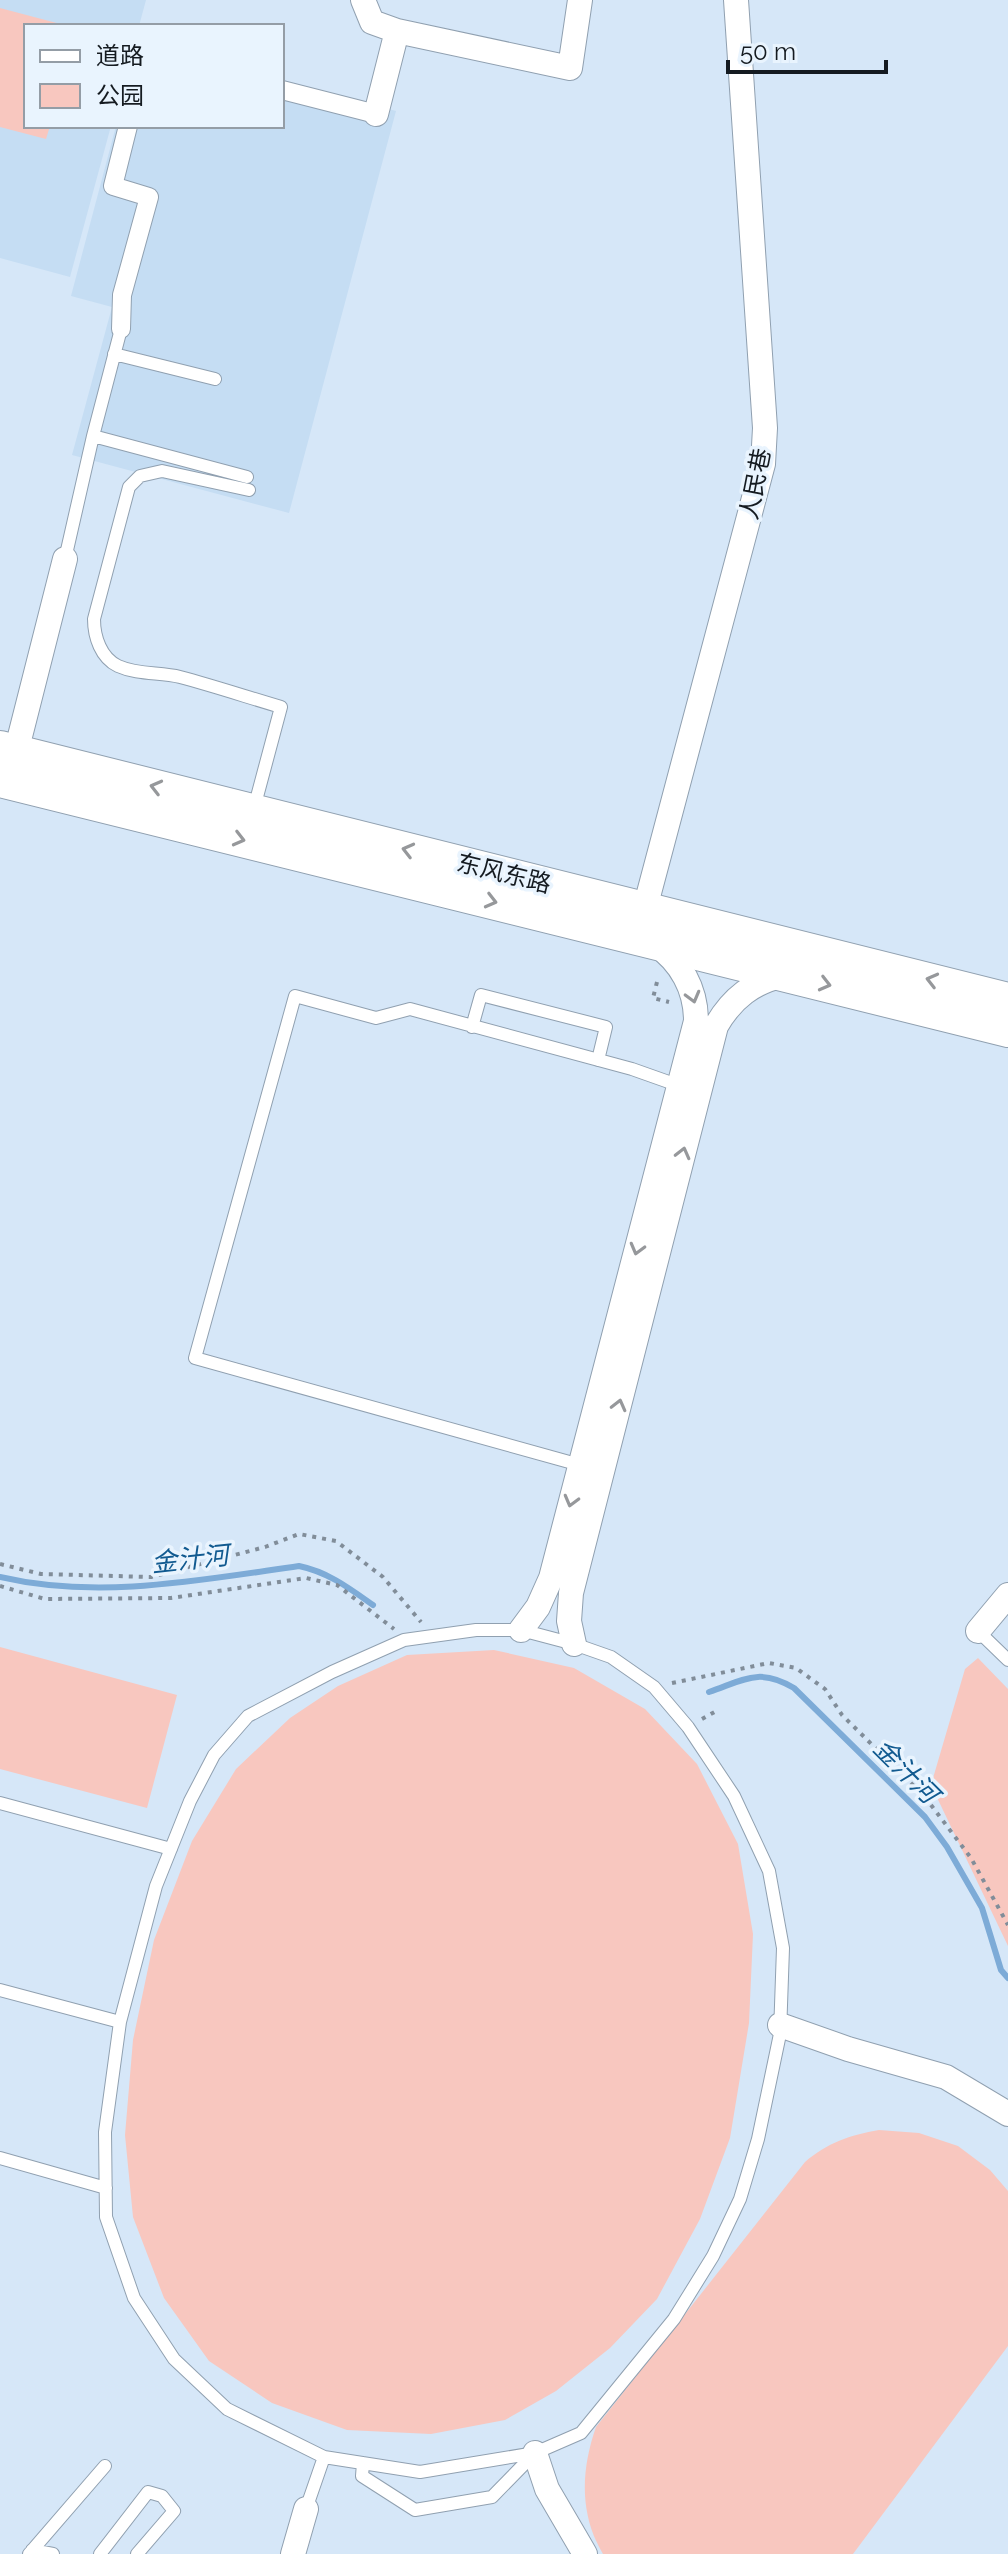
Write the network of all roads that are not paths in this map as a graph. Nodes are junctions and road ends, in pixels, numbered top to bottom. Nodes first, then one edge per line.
1 (363, 0) edge
2 (580, 0) edge
3 (736, 0) edge
4 (397, 31) junction
5 (284, 91) edge
6 (376, 114) joint
7 (128, 128) edge
8 (121, 329) joint
9 (114, 354) junction
10 (215, 379) dead end
11 (93, 436) junction
12 (65, 559) joint
13 (4, 770) edge
14 (253, 811) junction
15 (631, 920) junction
16 (787, 974) junction
17 (1008, 1000) edge
18 (472, 1027) junction
19 (1008, 1030) edge
20 (598, 1060) junction
21 (680, 1086) junction
22 (580, 1465) junction
23 (1008, 1595) edge
24 (521, 1630) junction
25 (978, 1631) joint
26 (574, 1644) junction
27 (1008, 1660) edge
28 (0, 1803) edge
29 (171, 1849) junction
30 (0, 1990) edge
31 (120, 2022) junction
32 (780, 2025) junction
33 (1008, 2114) edge
34 (0, 2158) edge
35 (106, 2188) junction
36 (535, 2453) junction
37 (324, 2457) junction
38 (363, 2463) junction
39 (105, 2466) dead end
40 (306, 2509) joint
41 (31, 2552) edge
42 (53, 2554) edge
43 (100, 2554) edge
44 (137, 2554) edge
45 (293, 2554) edge
46 (585, 2554) edge

1 - 4 street
2 - 4 street
3 - 15 street, 人民巷
4 - 6 street
5 - 6 street
7 - 8 street
8 - 9 lane
9 - 10 lane
9 - 11 lane
11 - 12 lane
11 - 14 lane
12 - 13 street
14 -> 13 main road, 东风东路
13 -> 15 main road, 东风东路
15 -> 14 main road, 东风东路
15 - 16 main road, 东风东路
17 -> 15 main road, 东风东路
15 -> 21 street
16 -> 19 main road, 东风东路
26 -> 16 street
18 - 20 lane
18 - 20 lane
18 - 22 lane
20 - 21 lane
21 -> 22 street
22 -> 24 street
23 - 25 street
24 - 26 lane
24 - 29 lane
25 - 27 lane
26 - 32 lane
28 - 29 lane
29 - 31 lane
30 - 31 lane
31 - 35 lane
32 - 33 street
32 - 36 lane
34 - 35 lane
35 - 37 lane
36 - 38 lane
36 - 38 lane
36 - 46 street
37 - 38 lane
37 - 40 lane
39 - 41 lane
40 - 45 street
41 - 42 lane
43 - 44 lane

